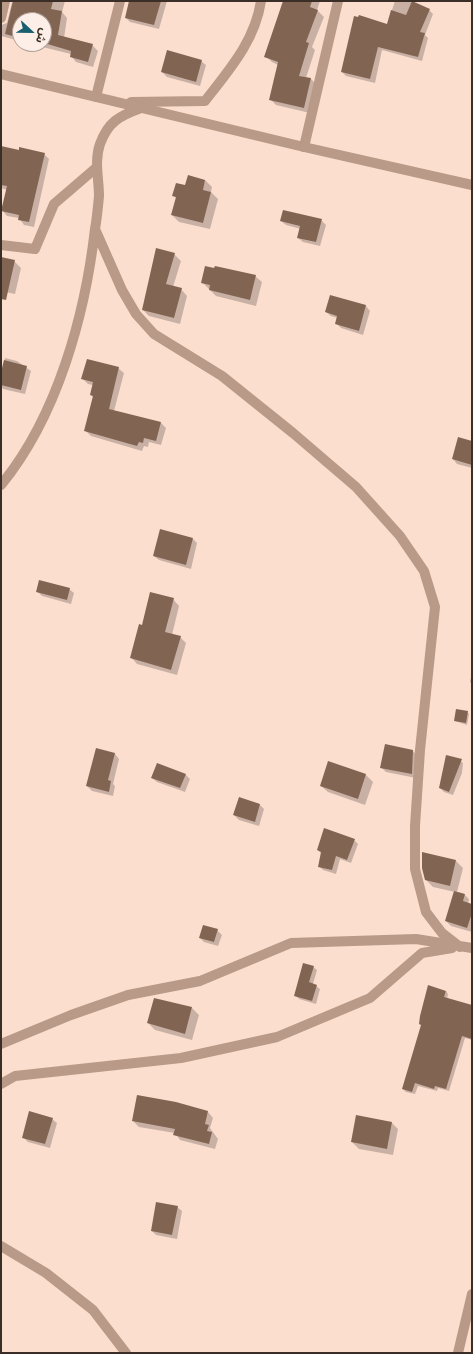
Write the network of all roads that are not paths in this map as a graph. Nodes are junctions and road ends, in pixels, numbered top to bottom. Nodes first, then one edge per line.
1 (5, 1) edge
2 (120, 1) edge
3 (261, 1) edge
4 (338, 1) edge
5 (1, 18) edge
6 (1, 74) edge
7 (96, 97) junction
8 (120, 103) junction
9 (141, 108) junction
10 (304, 147) junction
11 (97, 167) junction
12 (472, 185) edge
13 (95, 229) junction
14 (1, 245) edge
15 (1, 485) edge
16 (460, 947) junction
17 (472, 948) edge
18 (1, 1044) edge
19 (1, 1084) edge
20 (1, 1246) edge
21 (472, 1294) edge
22 (126, 1353) edge
23 (458, 1353) edge

1 - 5 street
2 - 7 street
3 - 8 street
4 - 10 street
6 - 7 street
7 - 8 street
8 - 9 street
9 - 10 street
9 - 11 street
10 - 12 street
11 - 13 street
11 - 14 street
13 - 15 street
13 - 16 street
16 - 17 street
16 - 18 street
16 - 19 street
20 - 22 street
21 - 23 street

